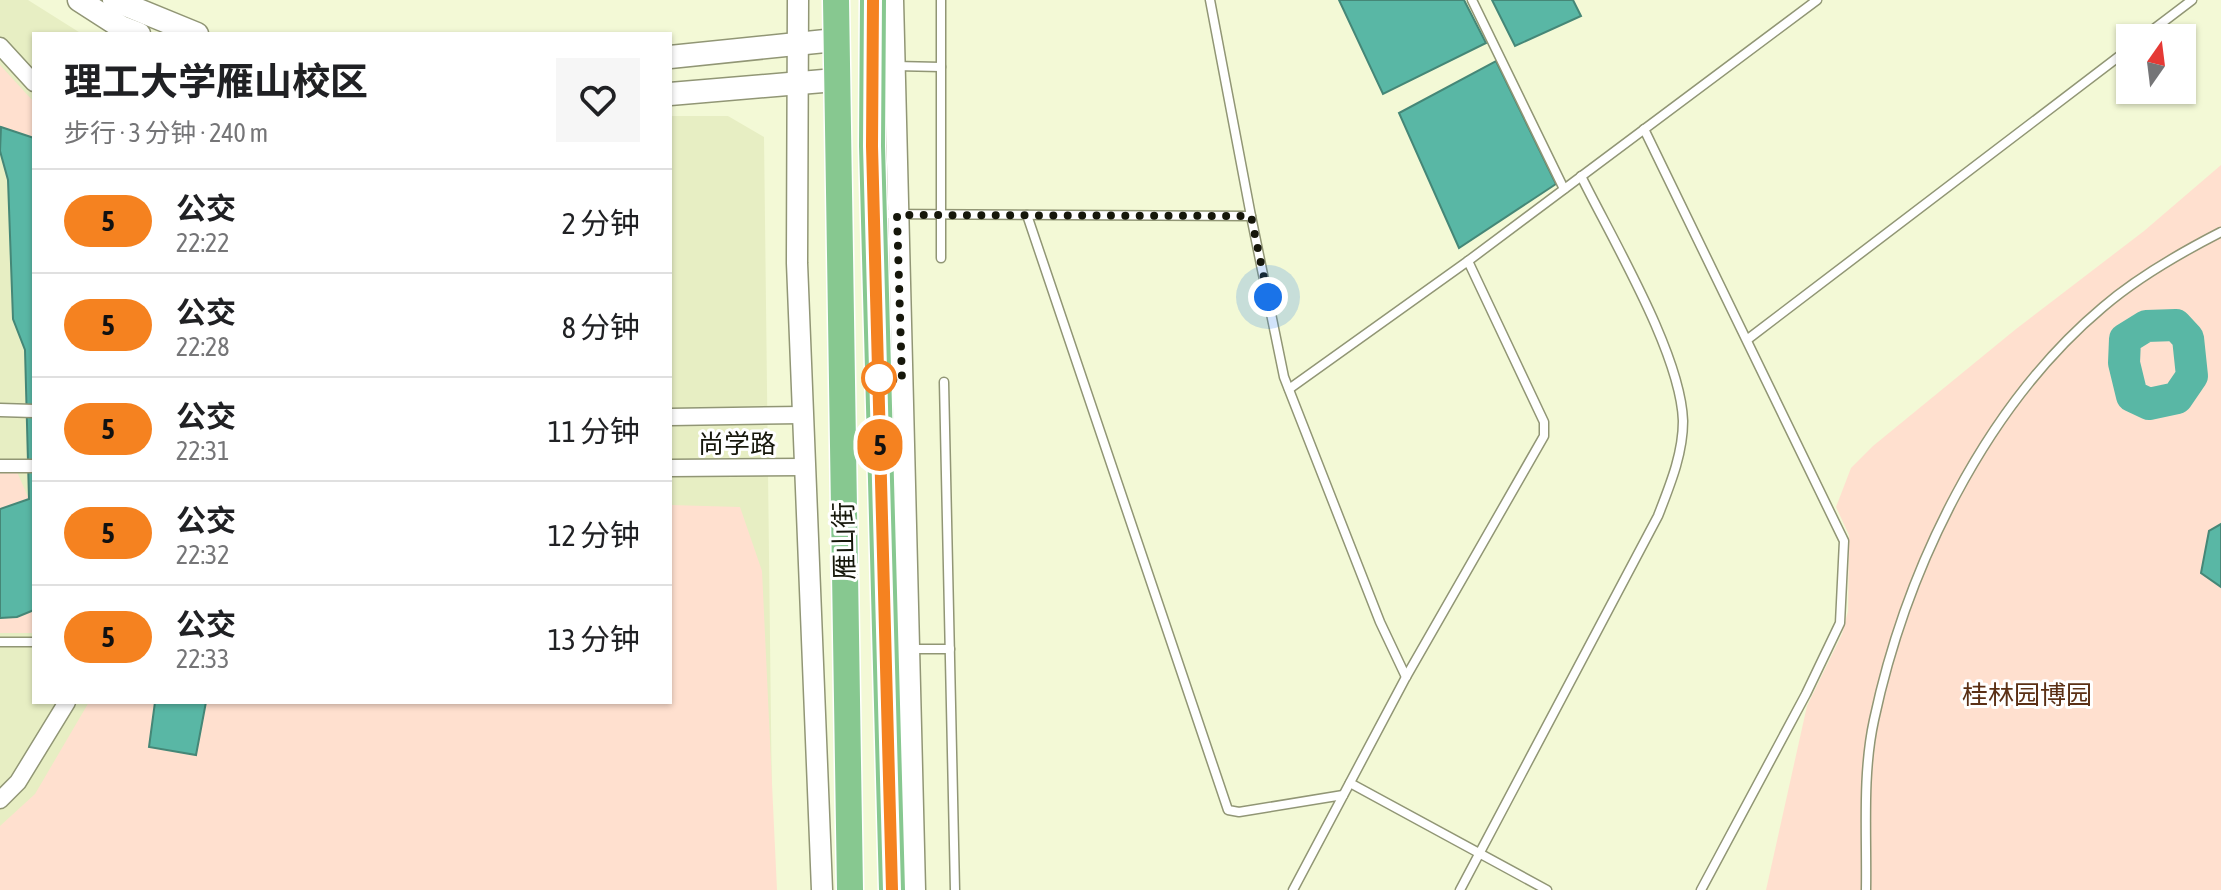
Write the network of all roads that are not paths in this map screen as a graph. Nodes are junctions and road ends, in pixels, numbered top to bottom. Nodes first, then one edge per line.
1 (79, 0) edge
2 (114, 0) edge
3 (798, 0) edge
4 (836, 0) edge
5 (873, 0) edge
6 (893, 0) edge
7 (941, 0) edge
8 (1210, 0) edge
9 (1472, 0) edge
10 (1817, 0) edge
11 (2192, 0) edge
12 (2160, 24) edge
13 (134, 32) edge
14 (192, 32) edge
15 (835, 40) junction
16 (0, 46) edge
17 (800, 46) junction
18 (672, 57) edge
19 (2116, 59) edge
20 (894, 66) junction
21 (941, 67) junction
22 (835, 80) junction
23 (32, 81) edge
24 (799, 83) junction
25 (672, 94) edge
26 (1644, 129) junction
27 (1581, 176) junction
28 (1564, 189) junction
29 (887, 214) junction
30 (941, 215) junction
31 (1027, 215) junction
32 (1251, 216) junction
33 (2221, 232) edge
34 (941, 258) dead end
35 (1468, 261) junction
36 (1748, 339) junction
37 (944, 382) dead end
38 (1289, 389) junction
39 (0, 410) edge
40 (32, 411) edge
41 (802, 415) junction
42 (672, 417) edge
43 (0, 466) edge
44 (32, 466) edge
45 (804, 467) junction
46 (672, 468) edge
47 (0, 642) edge
48 (32, 642) edge
49 (909, 649) junction
50 (950, 649) junction
51 (1406, 677) junction
52 (66, 704) edge
53 (0, 781) edge
54 (18, 782) junction
55 (1350, 783) junction
56 (1343, 795) junction
57 (0, 800) edge
58 (1479, 855) junction
59 (822, 890) edge
60 (850, 890) edge
61 (892, 890) edge
62 (915, 890) edge
63 (955, 890) edge
64 (1293, 890) edge
65 (1460, 890) edge
66 (1547, 890) edge
67 (1701, 890) edge
68 (1866, 890) edge

1 - 13 main road
2 - 14 main road
3 - 17 street
4 - 15 highway, 雁山街
5 - 29 highway, 雁山街
6 - 20 street
7 - 21 lane
8 - 32 lane
9 - 28 lane
10 - 26 lane
11 - 12 lane
15 - 17 main road
15 - 22 highway, 雁山街
16 - 23 street
17 - 18 main road
17 - 24 street
19 - 36 lane
20 - 21 lane
20 - 29 street
21 - 30 lane
22 - 24 main road
22 - 60 highway, 雁山街
24 - 25 main road
24 - 41 street
26 - 27 lane
26 - 36 lane
27 - 28 lane
27 - 58 lane
28 - 35 lane
29 - 30 lane
29 - 49 street
29 - 61 highway, 雁山街
30 - 31 lane
30 - 34 lane
31 - 32 lane
31 - 56 lane
32 - 38 lane
33 - 68 lane
35 - 38 lane
35 - 51 lane
36 - 67 lane
37 - 50 lane
38 - 51 lane
39 - 40 street
41 - 42 street, 尚学路
41 - 45 street
43 - 44 street
45 - 46 street, 尚学路
45 - 59 street
47 - 48 lane
49 - 50 lane
49 - 62 street
50 - 63 lane
51 - 55 lane
52 - 54 street
53 - 54 street
54 - 57 street
55 - 56 lane
55 - 58 lane
56 - 64 lane
58 - 65 lane
58 - 66 lane

